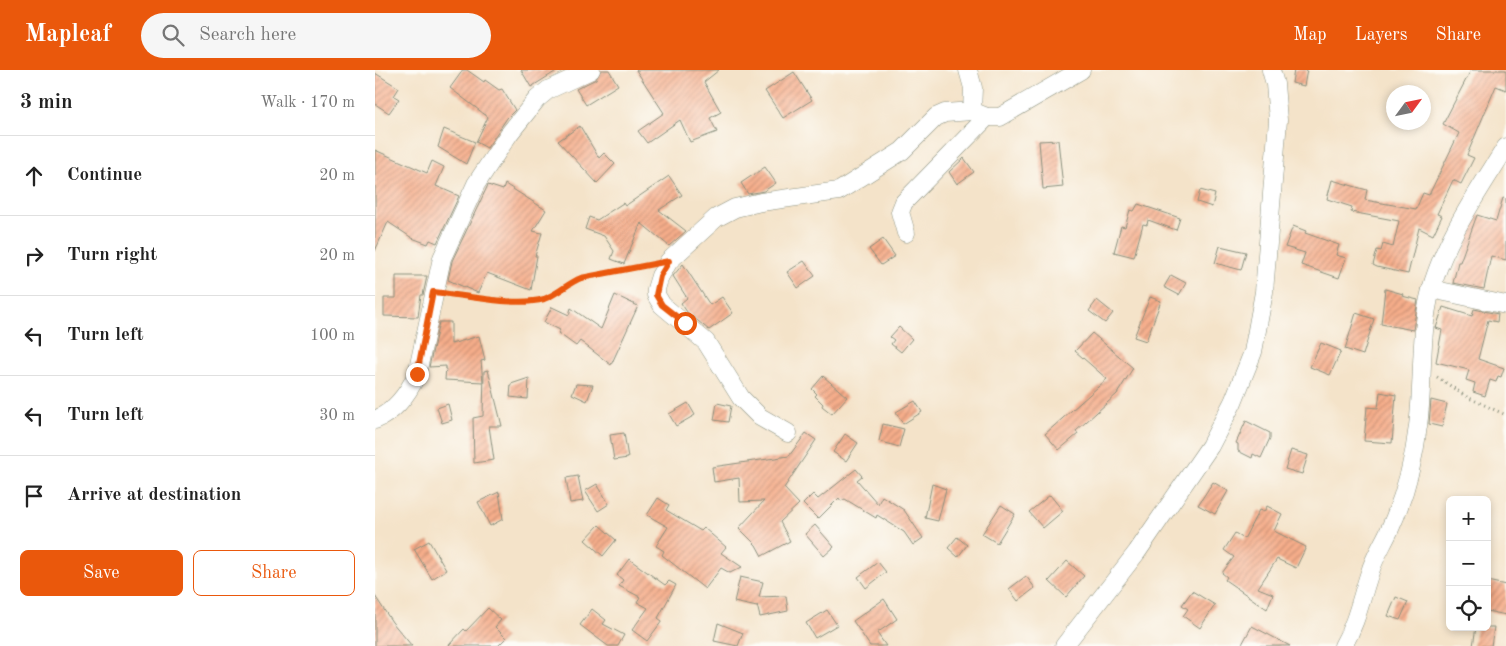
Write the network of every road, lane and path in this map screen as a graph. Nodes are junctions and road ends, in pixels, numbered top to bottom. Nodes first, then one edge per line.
1 (591, 70) edge
2 (968, 70) edge
3 (1081, 70) edge
4 (1271, 70) edge
5 (979, 114) junction
6 (1506, 147) edge
7 (906, 233) dead end
8 (669, 261) junction
9 (1431, 289) junction
10 (433, 292) junction
11 (1506, 305) edge
12 (1421, 365) junction
13 (1506, 415) edge
14 (375, 420) edge
15 (788, 433) dead end
16 (1064, 646) edge
17 (1343, 646) edge

1 - 10 street
2 - 5 street
3 - 5 street
4 - 16 street
5 - 7 street
5 - 8 street
6 - 9 street
8 - 10 path
8 - 15 street
9 - 11 street
9 - 12 street
10 - 14 street
12 - 13 path
12 - 17 street

